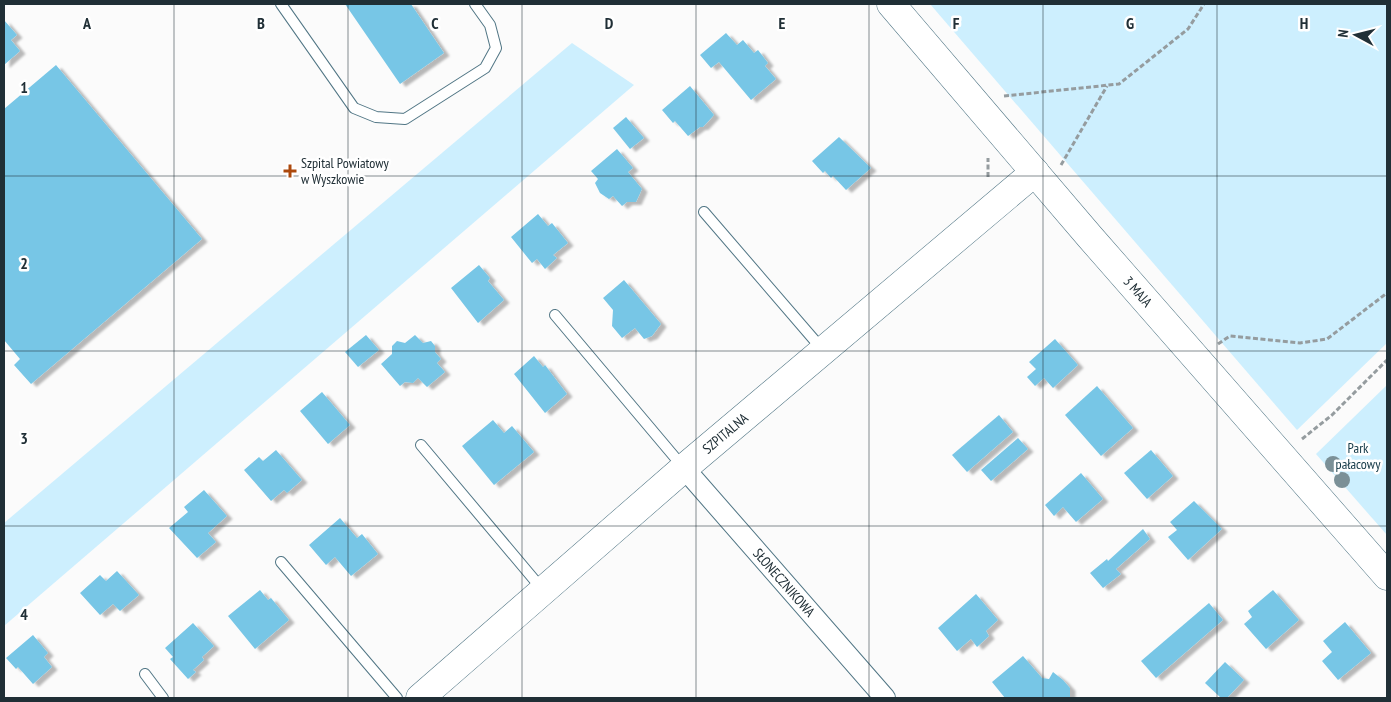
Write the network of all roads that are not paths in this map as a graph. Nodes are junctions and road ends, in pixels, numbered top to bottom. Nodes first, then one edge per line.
1 (281, 4) edge
2 (475, 4) edge
3 (891, 4) edge
4 (1038, 177) junction
5 (704, 212) dead end
6 (555, 315) dead end
7 (823, 350) junction
8 (421, 445) dead end
9 (684, 468) junction
10 (281, 562) dead end
11 (1387, 576) edge
12 (543, 590) junction
13 (145, 674) dead end
14 (163, 698) edge
15 (397, 698) edge
16 (420, 698) edge
17 (885, 698) edge

1 - 2 lane
3 - 4 street, 3 MAJA
4 - 7 street, SZPITALNA
4 - 11 street, 3 MAJA
5 - 7 lane
6 - 9 lane
7 - 9 street, SZPITALNA
8 - 12 lane
9 - 12 street, SZPITALNA
9 - 17 street, SŁONECZNIKOWA
10 - 15 lane
12 - 16 street, SZPITALNA
13 - 14 lane

